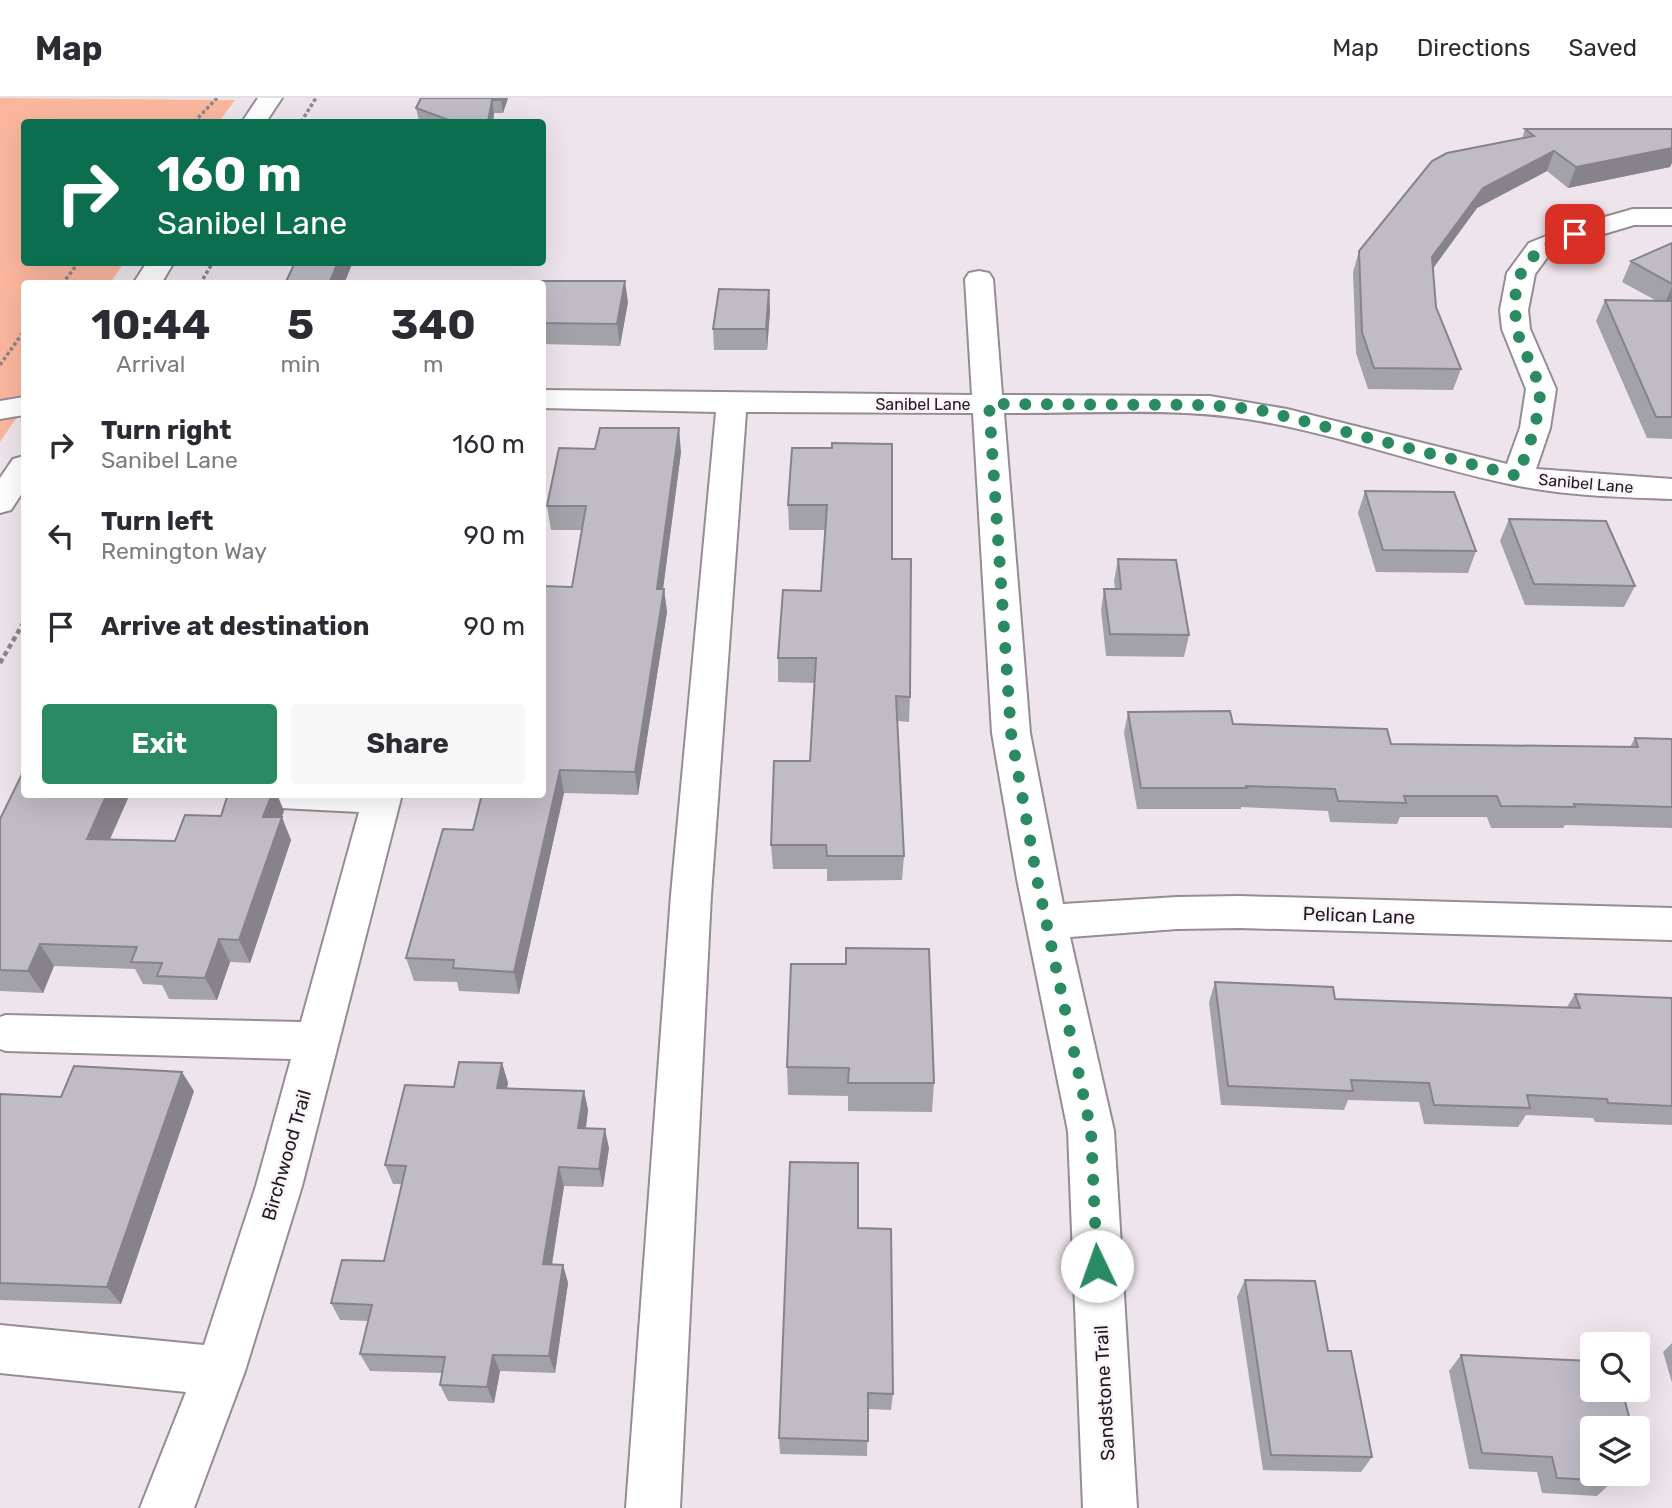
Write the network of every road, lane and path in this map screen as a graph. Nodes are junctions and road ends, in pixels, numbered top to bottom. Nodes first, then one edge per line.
1 (216, 98) edge
2 (270, 98) edge
3 (316, 98) edge
4 (197, 119) edge
5 (256, 119) edge
6 (303, 119) edge
7 (1672, 216) edge
8 (76, 266) edge
9 (979, 279) dead end
10 (65, 280) edge
11 (21, 335) edge
12 (0, 365) edge
13 (0, 384) edge
14 (21, 384) edge
15 (546, 399) edge
16 (732, 403) junction
17 (989, 404) junction
18 (21, 407) edge
19 (0, 410) edge
20 (21, 471) edge
21 (1518, 476) junction
22 (1672, 489) edge
23 (0, 503) edge
24 (21, 627) edge
25 (0, 663) edge
26 (382, 798) edge
27 (1046, 922) junction
28 (1672, 924) edge
29 (5, 1033) dead end
30 (318, 1041) junction
31 (0, 1349) edge
32 (220, 1371) junction
33 (167, 1508) edge
34 (653, 1508) edge
35 (1110, 1508) edge

1 - 4 path
2 - 5 street
3 - 6 path
7 - 21 street
8 - 10 path
9 - 17 street, Sandstone Trail
11 - 12 path
13 - 14 street
15 - 16 street, Sanibel Lane
16 - 17 street, Sanibel Lane
16 - 34 street
17 - 21 street, Sanibel Lane
17 - 27 street, Sandstone Trail
18 - 19 street
20 - 23 street
21 - 22 street, Sanibel Lane
24 - 25 path
26 - 30 street, Birchwood Trail
27 - 28 street, Pelican Lane
27 - 35 street, Sandstone Trail
29 - 30 street
30 - 32 street, Birchwood Trail
31 - 32 street
32 - 33 street, Birchwood Trail

